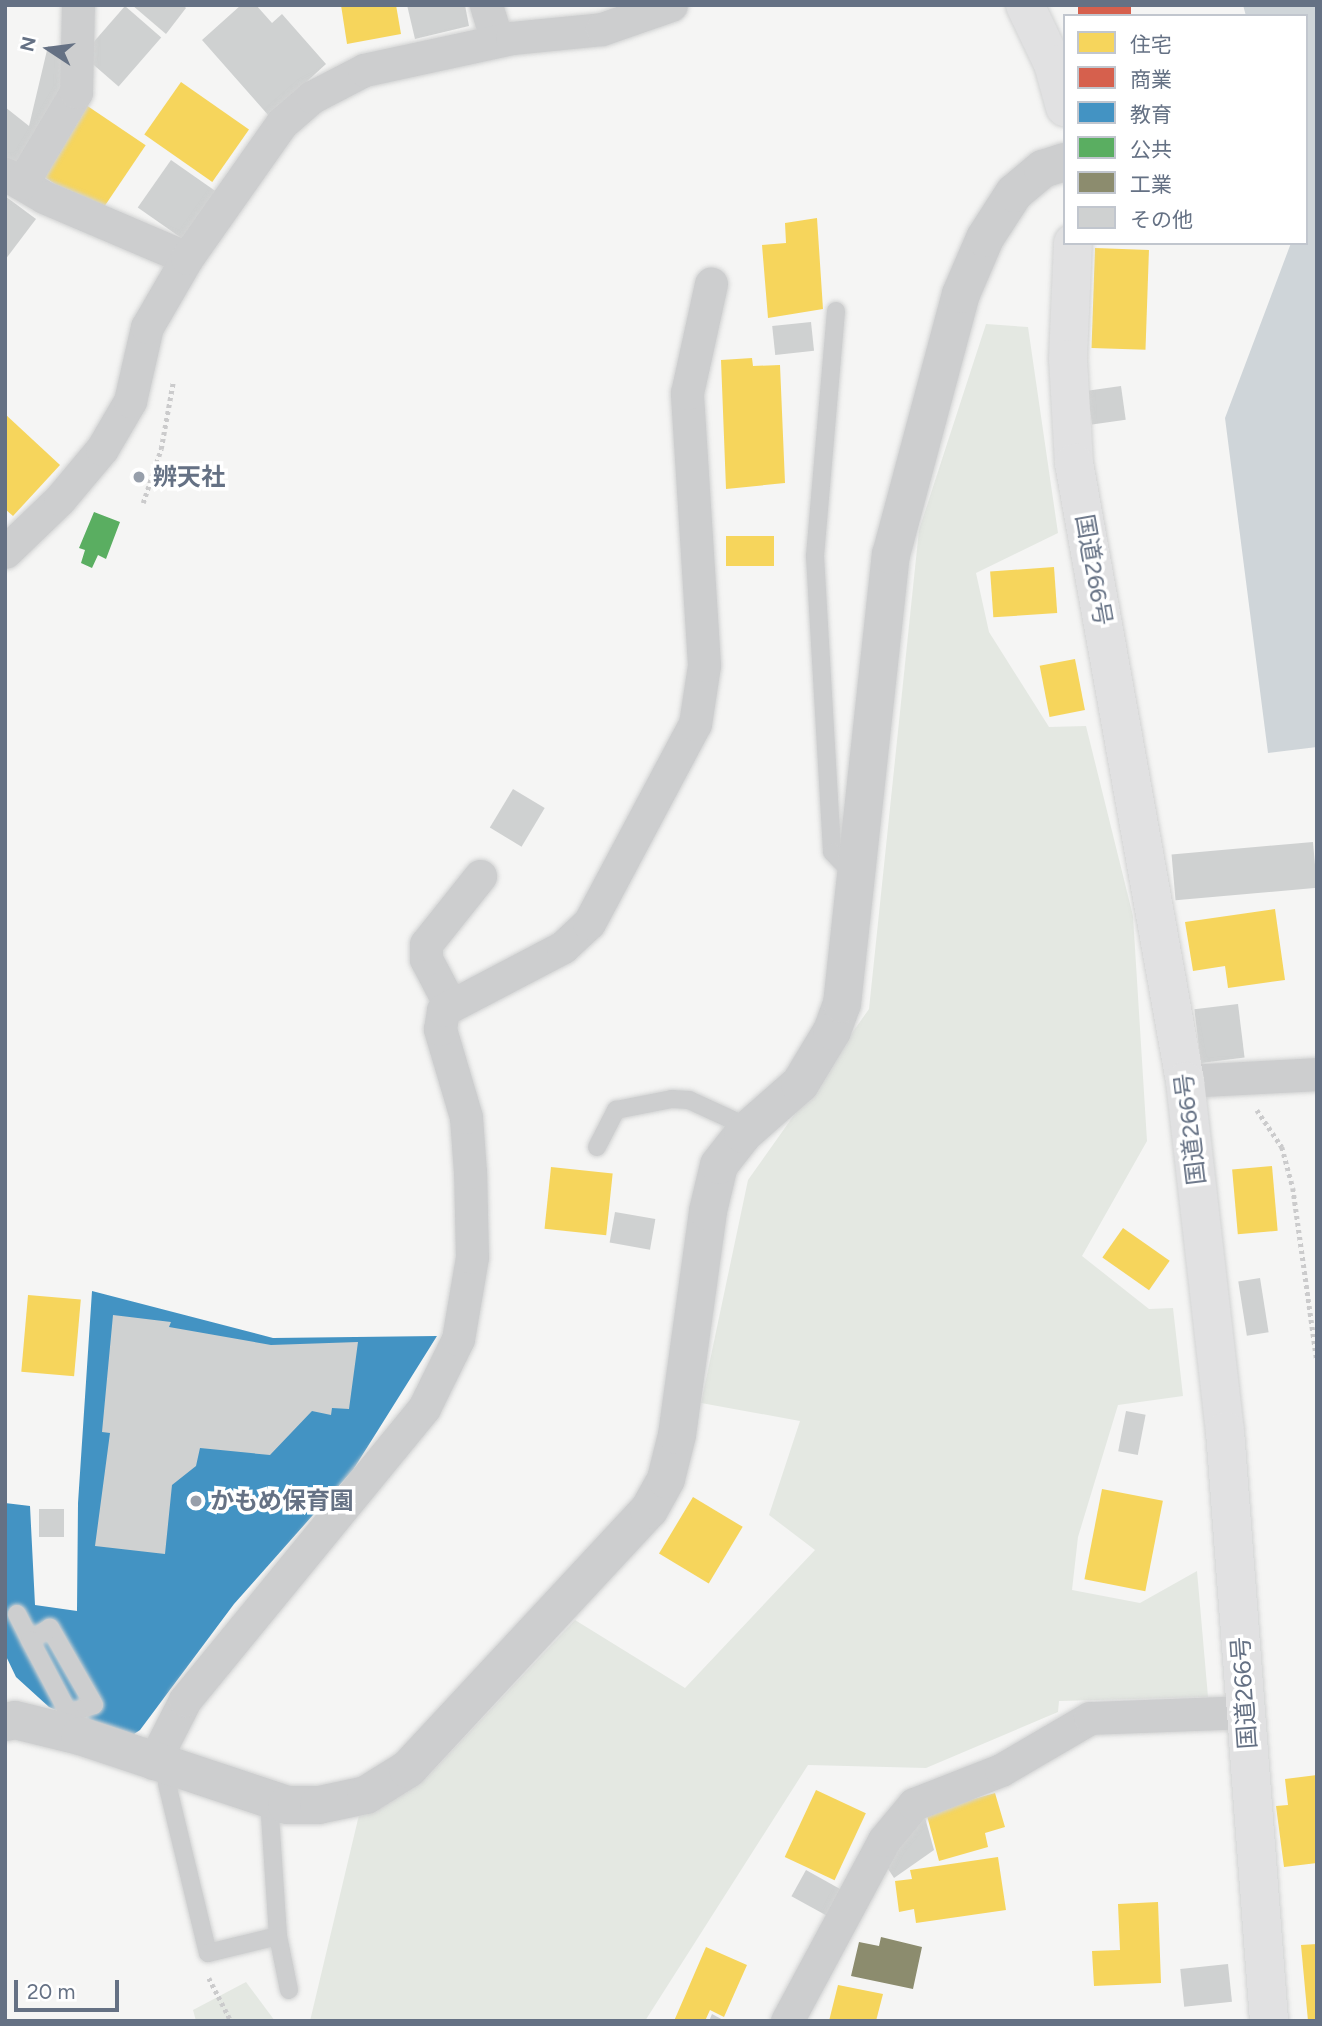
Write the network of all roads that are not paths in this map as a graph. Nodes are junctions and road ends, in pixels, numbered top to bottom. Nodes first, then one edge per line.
1 (78, 5) edge
2 (486, 5) edge
3 (671, 5) edge
4 (1025, 5) edge
5 (498, 40) junction
6 (1063, 100) edge
7 (1063, 163) edge
8 (13, 178) edge
9 (1073, 245) edge
10 (187, 257) junction
11 (711, 284) dead end
12 (836, 311) dead end
13 (5, 552) edge
14 (480, 876) dead end
15 (856, 877) junction
16 (449, 1003) junction
17 (1317, 1074) edge
18 (1185, 1081) junction
19 (750, 1128) junction
20 (597, 1147) dead end
21 (17, 1614) dead end
22 (30, 1640) junction
23 (1245, 1713) junction
24 (8, 1714) edge
25 (75, 1725) junction
26 (163, 1772) junction
27 (271, 1807) junction
28 (278, 1936) junction
29 (289, 1990) dead end
30 (787, 2021) edge
31 (1269, 2021) edge

1 - 8 street
2 - 5 street
3 - 5 street
4 - 6 highway
5 - 10 street
7 - 15 street
8 - 10 street
9 - 18 highway, 国道266号
10 - 13 street
11 - 16 street
12 - 15 lane
14 - 16 street
15 - 19 street
16 - 26 street
17 - 18 street
18 - 23 highway, 国道266号
19 - 20 lane
19 - 27 street
21 - 22 lane
22 - 25 lane
22 - 25 lane
23 - 30 street
23 - 31 highway, 国道266号
24 - 25 street
25 - 26 street
26 - 27 street
26 - 28 lane
27 - 28 lane
28 - 29 lane

